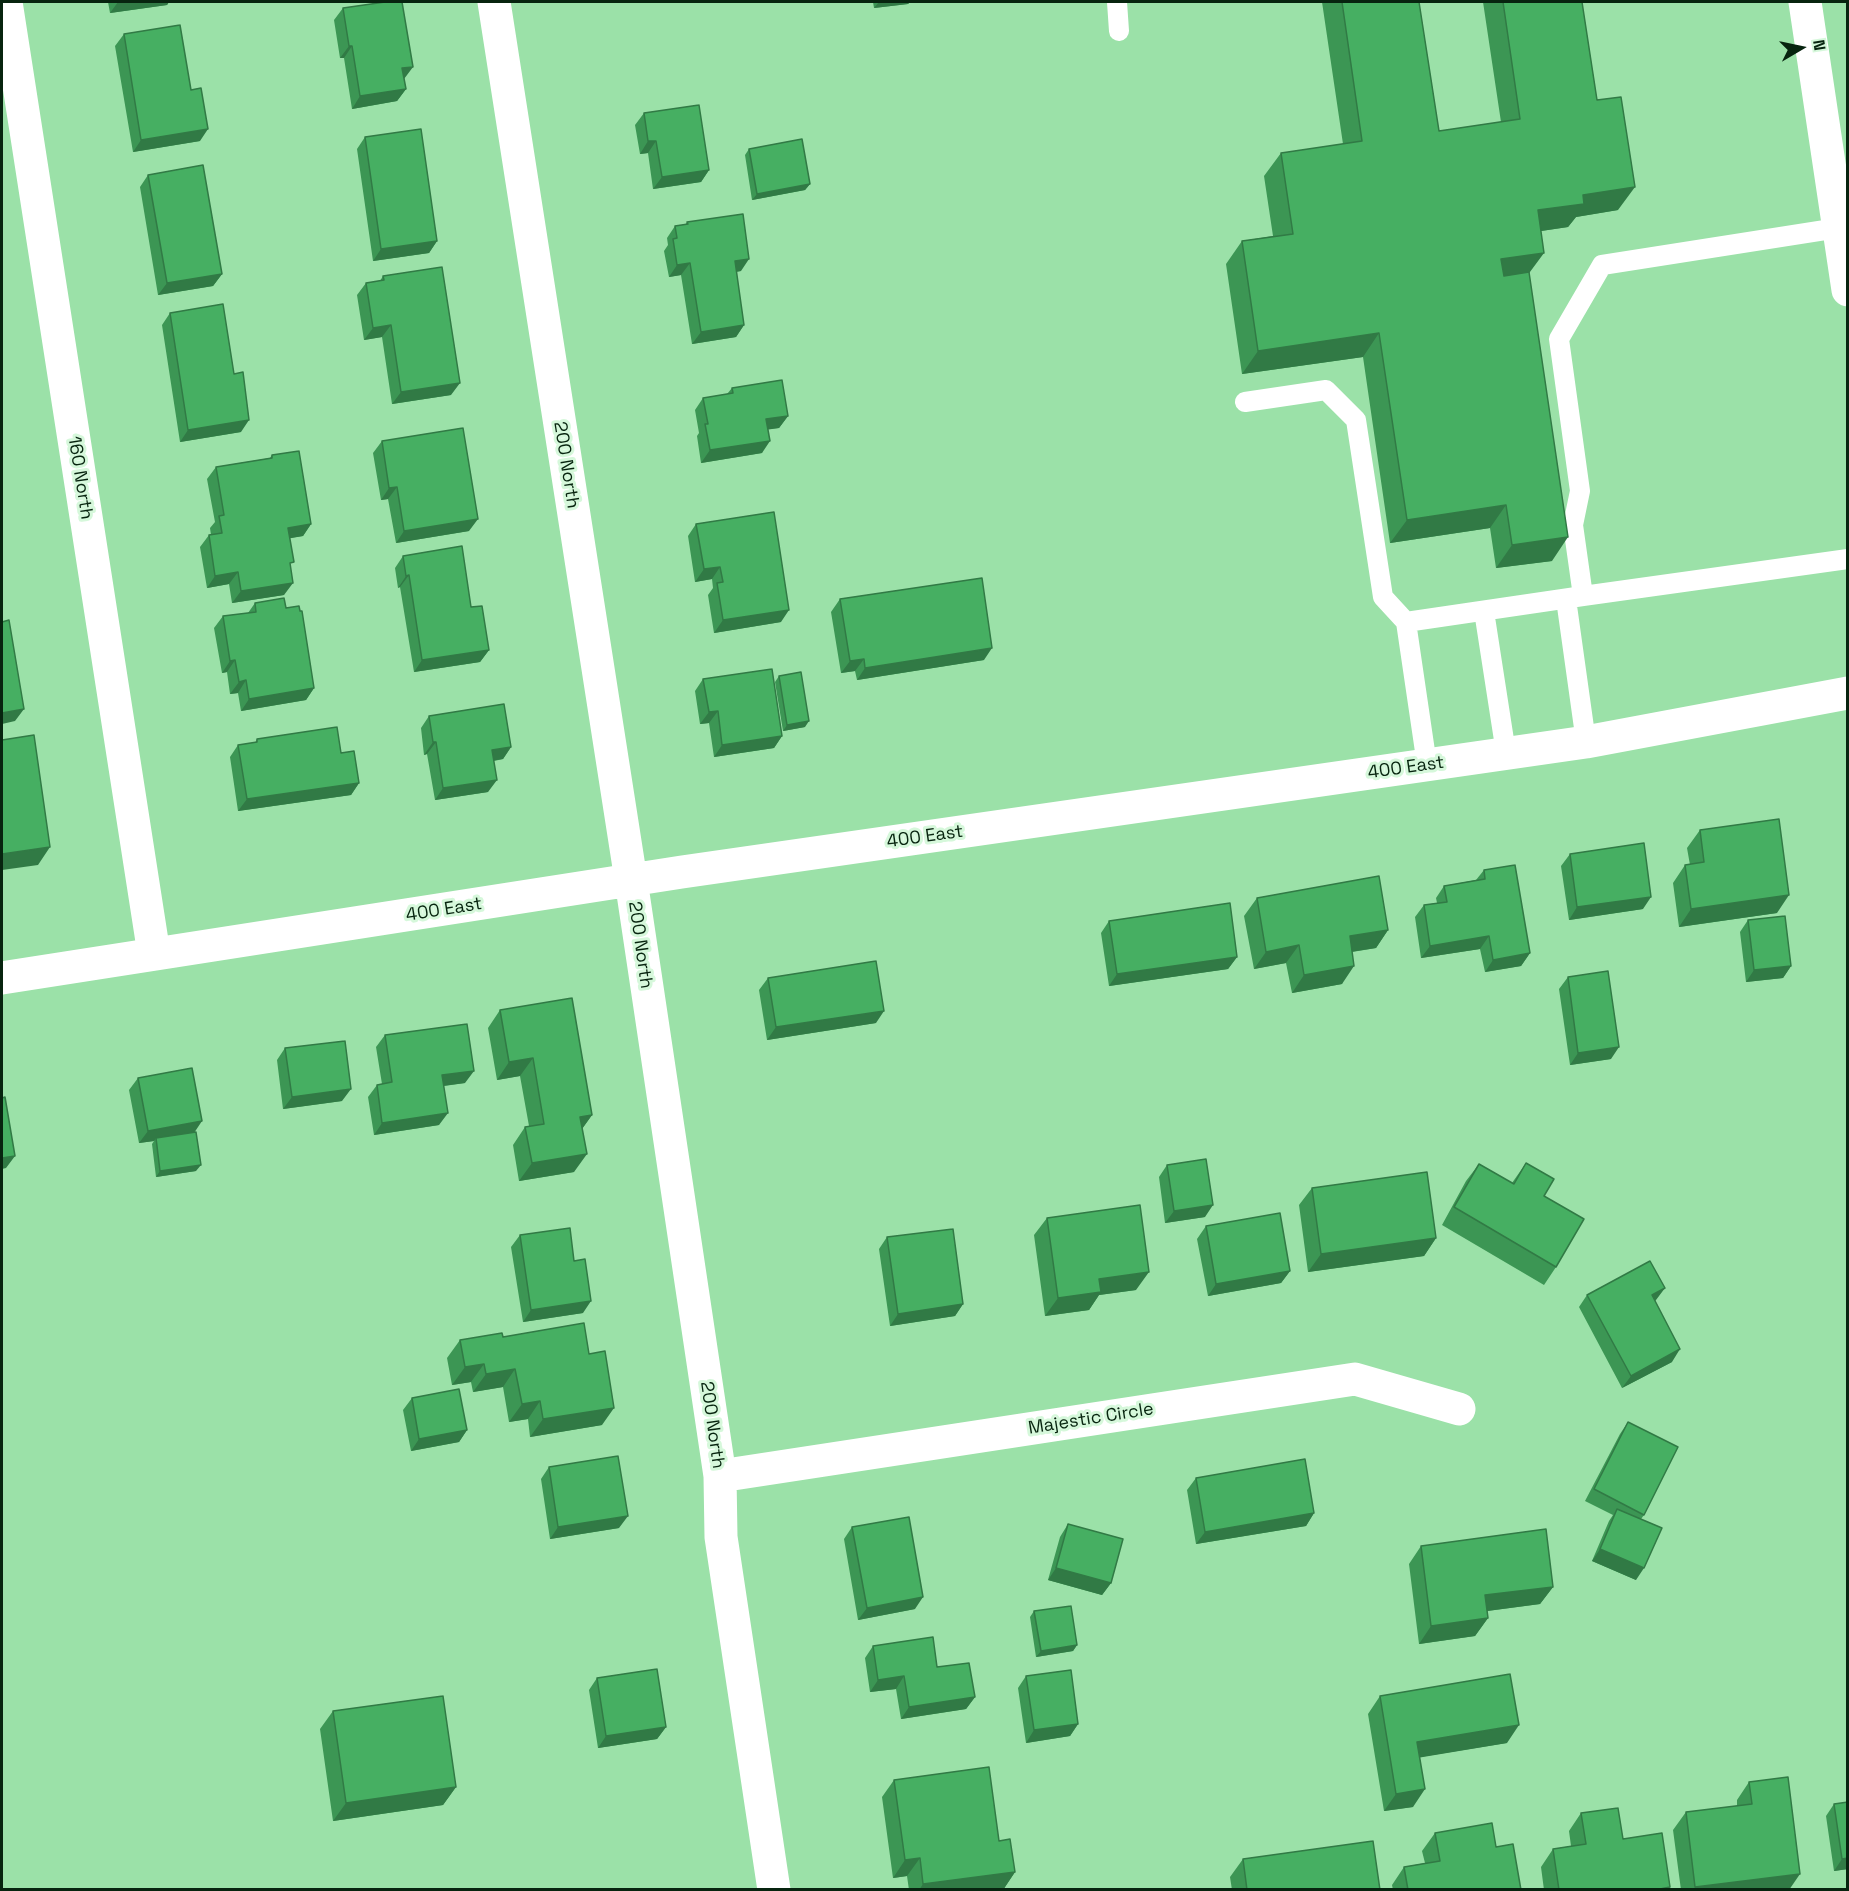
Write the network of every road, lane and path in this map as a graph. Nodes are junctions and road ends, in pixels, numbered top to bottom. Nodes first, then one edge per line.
1 (6, 2) edge
2 (494, 2) edge
3 (1117, 2) edge
4 (1805, 2) edge
5 (1119, 31) dead end
6 (1838, 228) junction
7 (1848, 290) edge
8 (1245, 402) dead end
9 (1848, 559) edge
10 (1575, 598) junction
11 (1484, 611) junction
12 (1406, 622) junction
13 (1848, 693) edge
14 (1586, 742) junction
15 (1506, 753) junction
16 (1427, 765) junction
17 (631, 880) junction
18 (154, 954) junction
19 (2, 978) edge
20 (1459, 1409) dead end
21 (720, 1476) junction
22 (774, 1890) edge

1 - 18 street, 160 North
2 - 17 street, 200 North
3 - 5 lane
4 - 6 street
6 - 7 street
6 - 10 lane
8 - 12 lane
9 - 10 lane
10 - 11 lane
10 - 14 lane
11 - 12 lane
11 - 15 lane
12 - 16 lane
13 - 14 street, 400 East
14 - 15 street, 400 East
15 - 16 street, 400 East
16 - 17 street, 400 East
17 - 18 street, 400 East
17 - 21 street, 200 North
18 - 19 street, 400 East
20 - 21 street, Majestic Circle
21 - 22 street, 200 North

